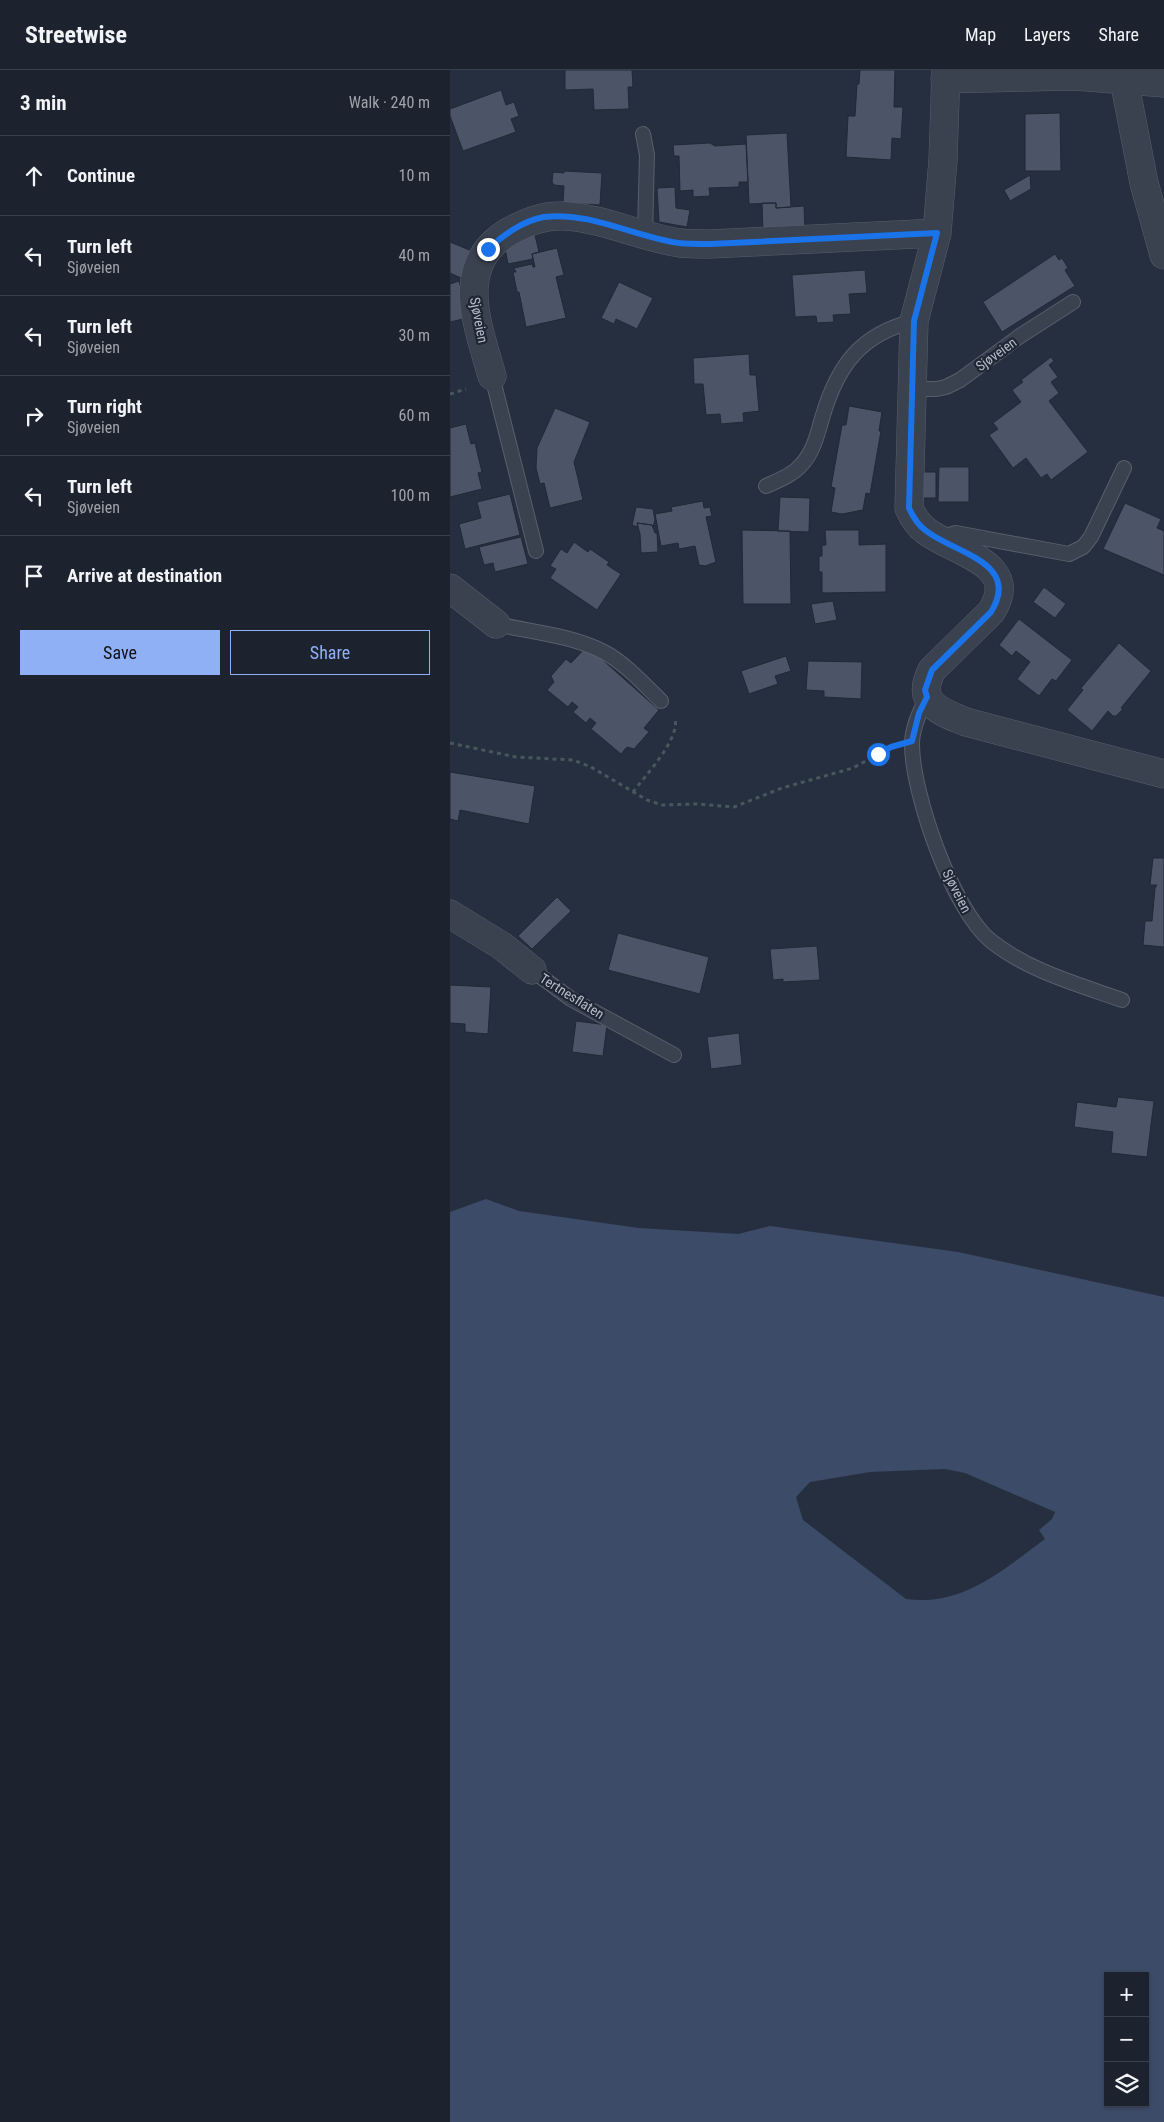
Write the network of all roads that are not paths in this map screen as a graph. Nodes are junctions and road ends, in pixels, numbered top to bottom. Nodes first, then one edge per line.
1 (945, 75) edge
2 (1124, 80) junction
3 (1164, 83) edge
4 (643, 134) dead end
5 (937, 233) junction
6 (645, 234) junction
7 (1164, 255) edge
8 (1073, 302) dead end
9 (914, 321) junction
10 (492, 376) joint
11 (913, 389) junction
12 (1124, 468) dead end
13 (766, 486) dead end
14 (941, 541) junction
15 (536, 551) dead end
16 (450, 588) edge
17 (496, 624) joint
18 (927, 697) junction
19 (661, 701) road end
20 (1164, 774) edge
21 (450, 914) edge
22 (532, 970) joint
23 (1122, 1000) dead end
24 (674, 1054) dead end

1 - 2 street, Sjøveien
1 - 5 street, Sjøveien
2 - 3 street, Sjøveien
2 - 7 street
4 - 6 lane
5 - 6 street, Sjøveien
5 - 9 street, Sjøveien
6 - 10 street, Sjøveien
8 - 11 lane, Sjøveien
9 - 11 street, Sjøveien
9 - 13 lane
10 - 15 lane, Sjøveien
11 - 14 street, Sjøveien
12 - 14 lane
14 - 18 street, Sjøveien
16 - 17 street
17 - 19 lane
18 - 20 street
18 - 23 lane, Sjøveien
21 - 22 street, Tertnesflaten
22 - 24 lane, Tertnesflaten

